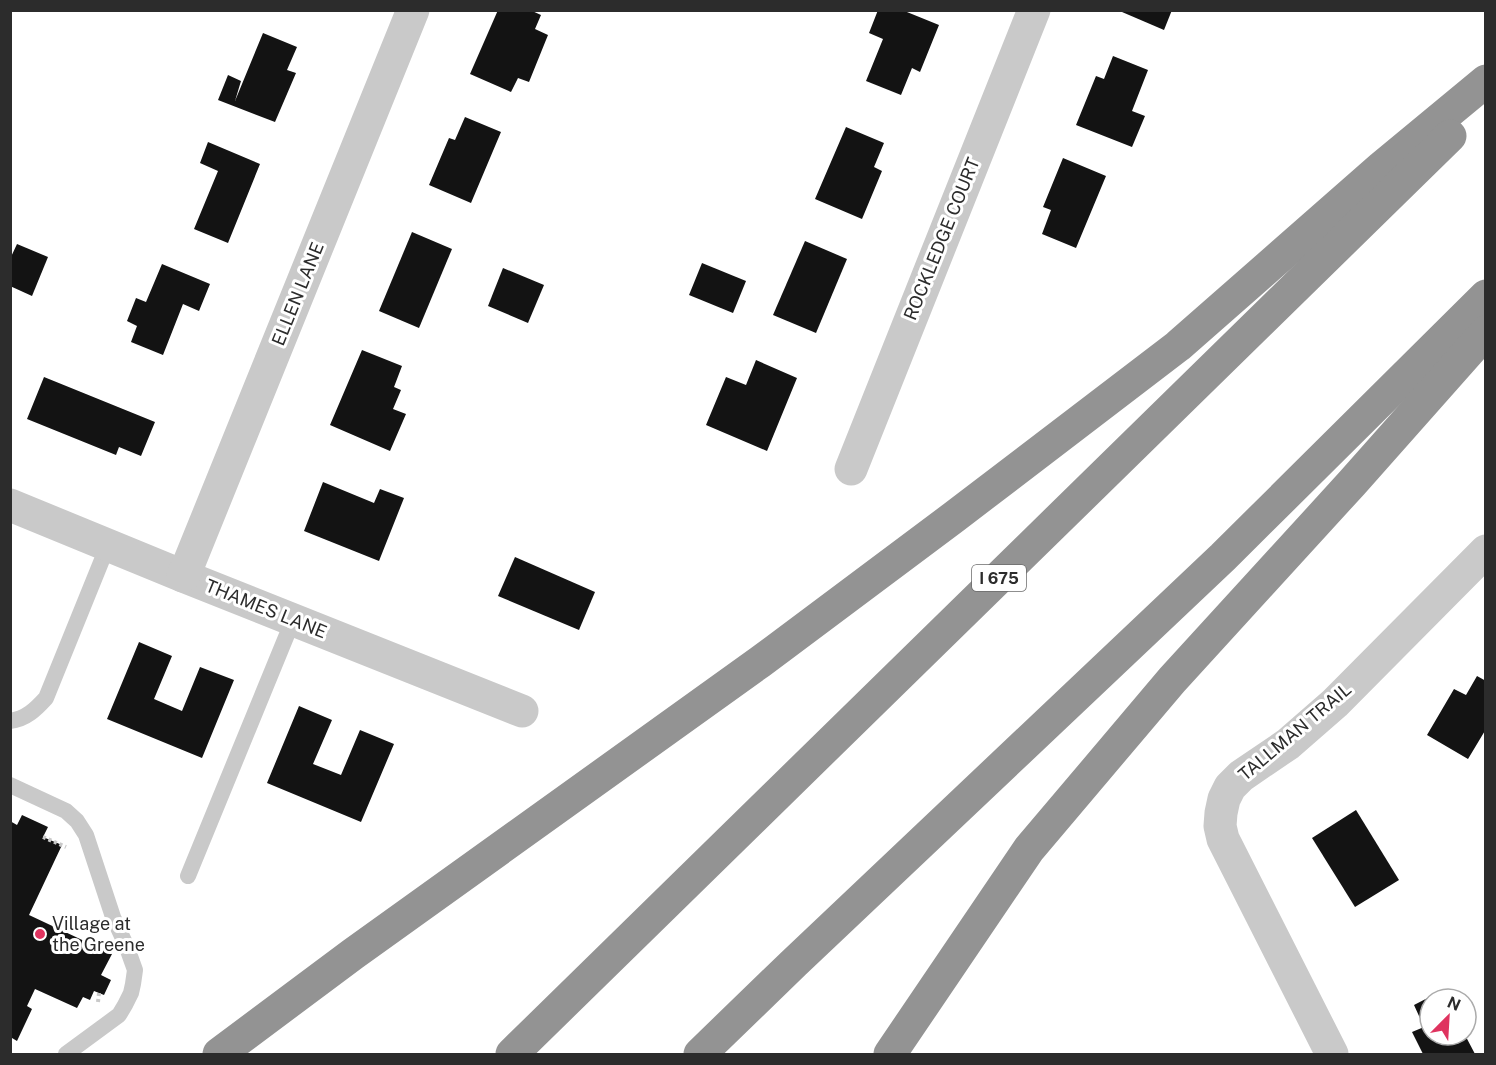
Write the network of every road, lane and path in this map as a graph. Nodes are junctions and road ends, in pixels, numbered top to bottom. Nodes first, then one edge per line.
1 (412, 10) edge
2 (1034, 10) edge
3 (1485, 81) edge
4 (1485, 101) edge
5 (1485, 296) edge
6 (1485, 332) edge
7 (851, 469) dead end
8 (10, 505) edge
9 (108, 545) junction
10 (1485, 550) edge
11 (183, 576) junction
12 (293, 620) junction
13 (522, 711) dead end
14 (10, 721) edge
15 (10, 786) edge
16 (188, 876) dead end
17 (1330, 1050) edge
18 (66, 1054) edge
19 (219, 1054) edge
20 (512, 1054) edge
21 (700, 1054) edge
22 (890, 1054) edge

1 - 11 street, ELLEN LANE
2 - 7 street, ROCKLEDGE COURT
3 - 19 highway
4 - 20 highway, I 675
5 - 21 highway
6 - 22 highway
8 - 9 street, THAMES LANE
9 - 11 street, THAMES LANE
9 - 14 lane
10 - 17 street, TALLMAN TRAIL
11 - 12 street, THAMES LANE
12 - 13 street, THAMES LANE
12 - 16 lane
15 - 18 lane

